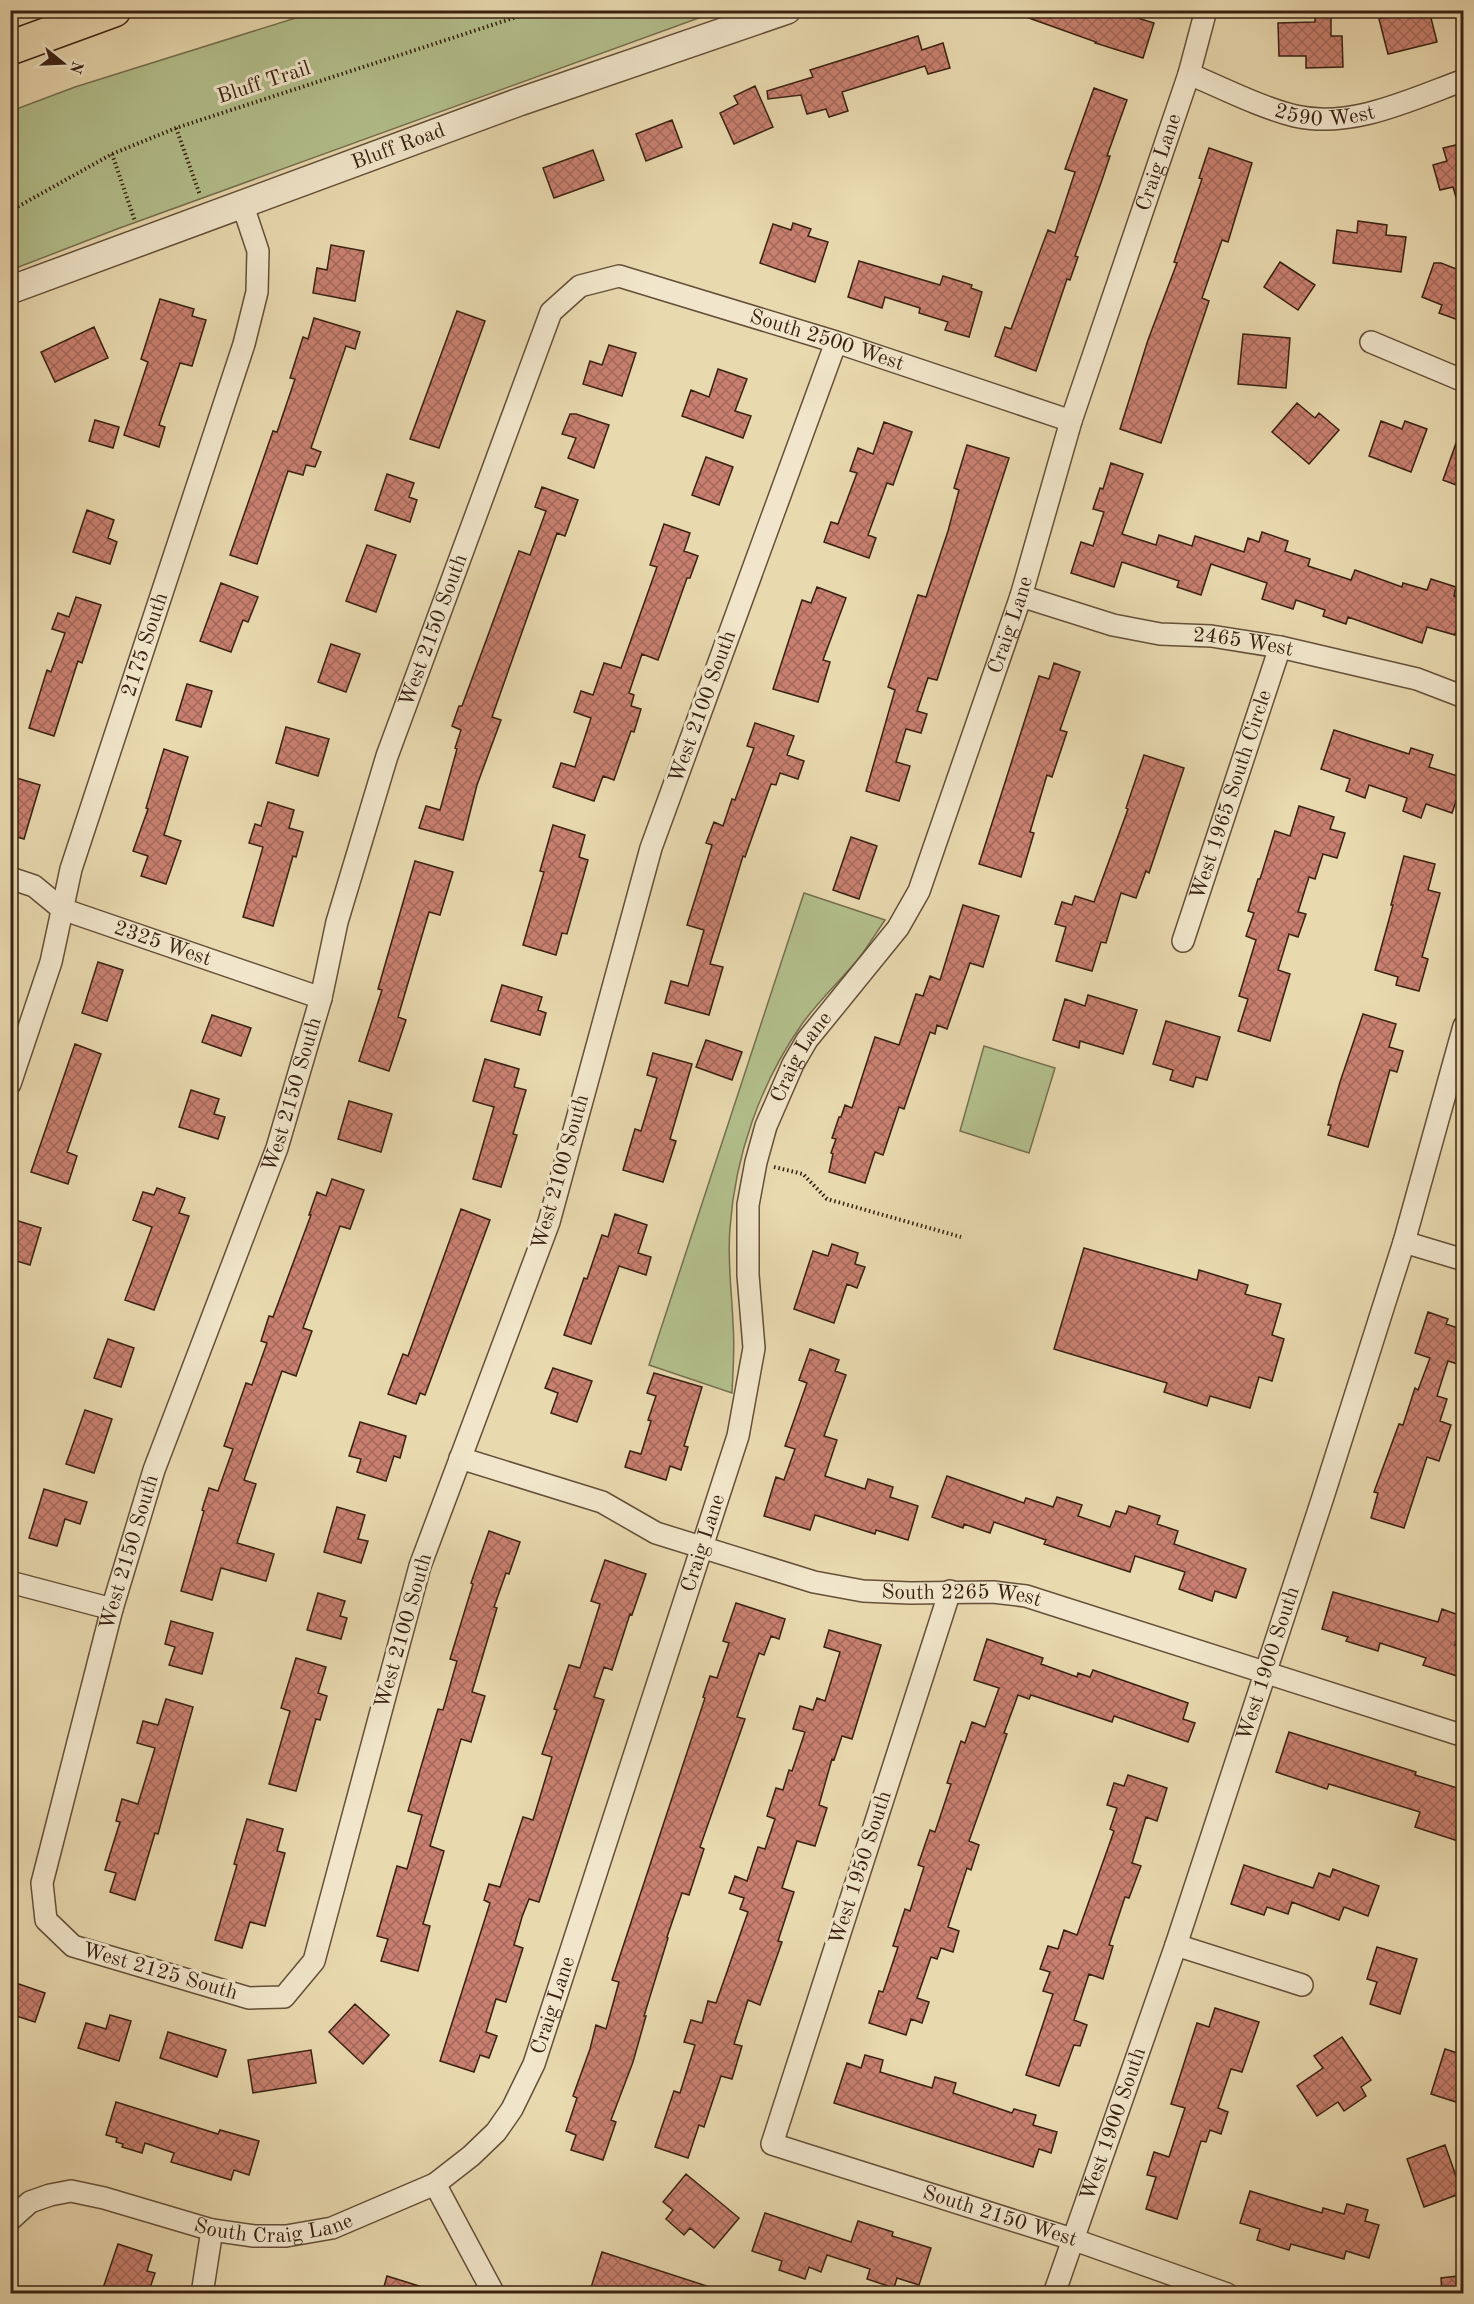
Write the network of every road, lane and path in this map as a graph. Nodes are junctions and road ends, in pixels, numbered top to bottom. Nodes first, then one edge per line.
1 (114, 10) edge
2 (538, 10) edge
3 (787, 10) edge
4 (1206, 10) edge
5 (10, 48) edge
6 (1189, 74) junction
7 (1464, 80) edge
8 (176, 128) junction
9 (112, 154) junction
10 (242, 203) junction
11 (10, 211) edge
12 (208, 216) junction
13 (142, 240) junction
14 (580, 286) joint
15 (10, 290) edge
16 (836, 342) junction
17 (1371, 342) dead end
18 (1464, 381) edge
19 (1071, 421) junction
20 (1021, 596) junction
21 (1280, 647) junction
22 (1464, 698) edge
23 (10, 878) edge
24 (62, 909) junction
25 (1184, 941) dead end
26 (321, 998) junction
27 (1464, 1026) edge
28 (10, 1084) edge
29 (756, 1162) junction
30 (961, 1237) dead end
31 (1404, 1242) junction
32 (1464, 1260) edge
33 (460, 1458) junction
34 (702, 1546) junction
35 (10, 1582) edge
36 (950, 1591) junction
37 (112, 1609) junction
38 (1265, 1674) junction
39 (1464, 1736) edge
40 (46, 1920) joint
41 (1176, 1945) junction
42 (1302, 1985) dead end
43 (284, 1997) joint
44 (496, 2132) joint
45 (772, 2144) joint
46 (435, 2184) junction
47 (10, 2220) edge
48 (212, 2230) junction
49 (1072, 2239) junction
50 (201, 2294) edge
51 (494, 2294) edge
52 (1054, 2294) edge
53 (1227, 2294) edge

1 - 5 highway
2 - 8 path, Bluff Trail
3 - 10 street, Bluff Road
4 - 6 street, Craig Lane
6 - 7 street, 2590 West
6 - 19 street, Craig Lane
8 - 9 path, Bluff Trail
8 - 12 path
9 - 11 path, Bluff Trail
9 - 13 path
10 - 12 street, Bluff Road
10 - 24 street, 2175 South
12 - 13 street, Bluff Road
13 - 15 street, Bluff Road
14 - 16 street, South 2500 West
14 - 26 street, West 2150 South
16 - 19 street, South 2500 West
16 - 33 street, West 2100 South
17 - 18 street
19 - 20 street, Craig Lane
20 - 21 street, 2465 West
20 - 29 street, Craig Lane
21 - 22 street, 2465 West
21 - 25 street, West 1965 South Circle
23 - 24 street, 2325 West
24 - 26 street, 2325 West
24 - 28 street, 2175 South
26 - 37 street, West 2150 South
27 - 31 street, West 1900 South
29 - 30 path
29 - 34 street, Craig Lane
31 - 32 street
31 - 38 street, West 1900 South
33 - 34 street, South 2265 West
33 - 43 street, West 2100 South
34 - 36 street, South 2265 West
34 - 44 street, Craig Lane
35 - 37 street
36 - 38 street, South 2265 West
36 - 45 street, West 1950 South
37 - 40 street, West 2150 South
38 - 39 street, South 2265 West
38 - 41 street, West 1900 South
40 - 43 street, West 2125 South
41 - 42 street
41 - 49 street, West 1900 South
44 - 46 street, South Craig Lane
45 - 49 street, South 2150 West
46 - 48 street, South Craig Lane
46 - 51 street
47 - 48 street, South Craig Lane
48 - 50 street
49 - 52 street, West 1900 South
49 - 53 street, South 2150 West

